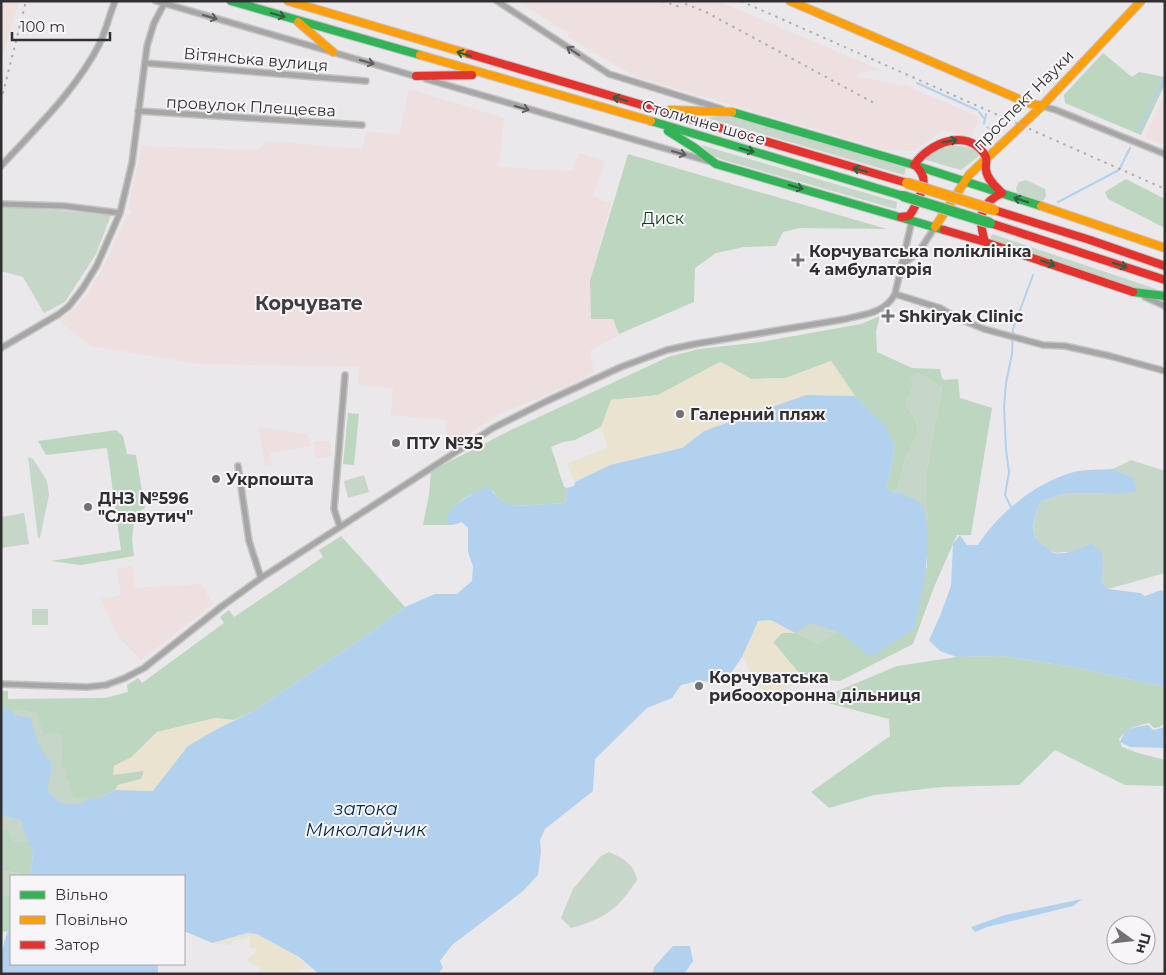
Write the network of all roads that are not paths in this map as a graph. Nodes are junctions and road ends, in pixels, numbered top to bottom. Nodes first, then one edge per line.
1 (114, 1) edge
2 (156, 1) edge
3 (231, 1) edge
4 (288, 1) edge
5 (497, 1) edge
6 (790, 1) edge
7 (1140, 1) edge
8 (164, 4) junction
9 (296, 19) junction
10 (333, 52) junction
11 (145, 63) junction
12 (482, 74) junction
13 (416, 76) junction
14 (366, 81) dead end
15 (1042, 106) junction
16 (648, 108) junction
17 (138, 111) junction
18 (732, 112) junction
19 (650, 122) junction
20 (362, 125) dead end
21 (1165, 154) edge
22 (987, 158) junction
23 (716, 164) junction
24 (914, 165) junction
25 (1, 166) edge
26 (964, 181) junction
27 (1002, 193) junction
28 (1, 204) edge
29 (120, 213) junction
30 (906, 219) junction
31 (935, 227) junction
32 (985, 242) junction
33 (1165, 248) edge
34 (902, 264) junction
35 (1165, 266) edge
36 (1165, 280) edge
37 (1133, 292) junction
38 (895, 294) junction
39 (1165, 296) edge
40 (1165, 306) edge
41 (1, 348) edge
42 (1165, 372) edge
43 (345, 376) dead end
44 (238, 466) dead end
45 (340, 527) junction
46 (261, 578) junction
47 (1, 684) edge

1 - 25 street
2 - 8 street
3 -> 9 main road, Столичне шосе
16 -> 4 main road, Столичне шосе
18 -> 5 street
6 - 15 main road
7 - 15 main road, проспект Науки
8 -> 10 street
8 - 11 street
9 - 10 main road
9 - 12 main road, Столичне шосе
10 -> 13 street
11 - 14 street, Вітянська вулиця
11 - 17 street
12 - 13 main road
12 - 19 main road, Столичне шосе
13 -> 23 street
15 - 21 street
15 - 22 main road, проспект Науки
16 - 18 main road
35 -> 16 main road, Столичне шосе, bridge
17 - 20 street, провулок Плещеєва
17 - 29 street
18 - 24 main road
19 - 23 main road
19 -> 36 main road, Столичне шосе, bridge
24 -> 22 main road
22 - 26 main road, проспект Науки
22 - 27 main road
23 -> 30 main road
24 - 26 main road
24 - 30 main road
26 - 27 main road
26 - 31 main road, проспект Науки
27 - 32 main road
33 -> 27 main road
28 - 29 street
29 - 41 street
30 - 31 main road
30 - 34 street
31 - 32 main road
31 - 34 street
32 -> 37 main road
34 - 38 street
37 - 39 main road
37 - 40 street
38 - 42 street
38 - 45 street
43 - 45 street
44 - 46 street
45 - 46 street
46 - 47 street

